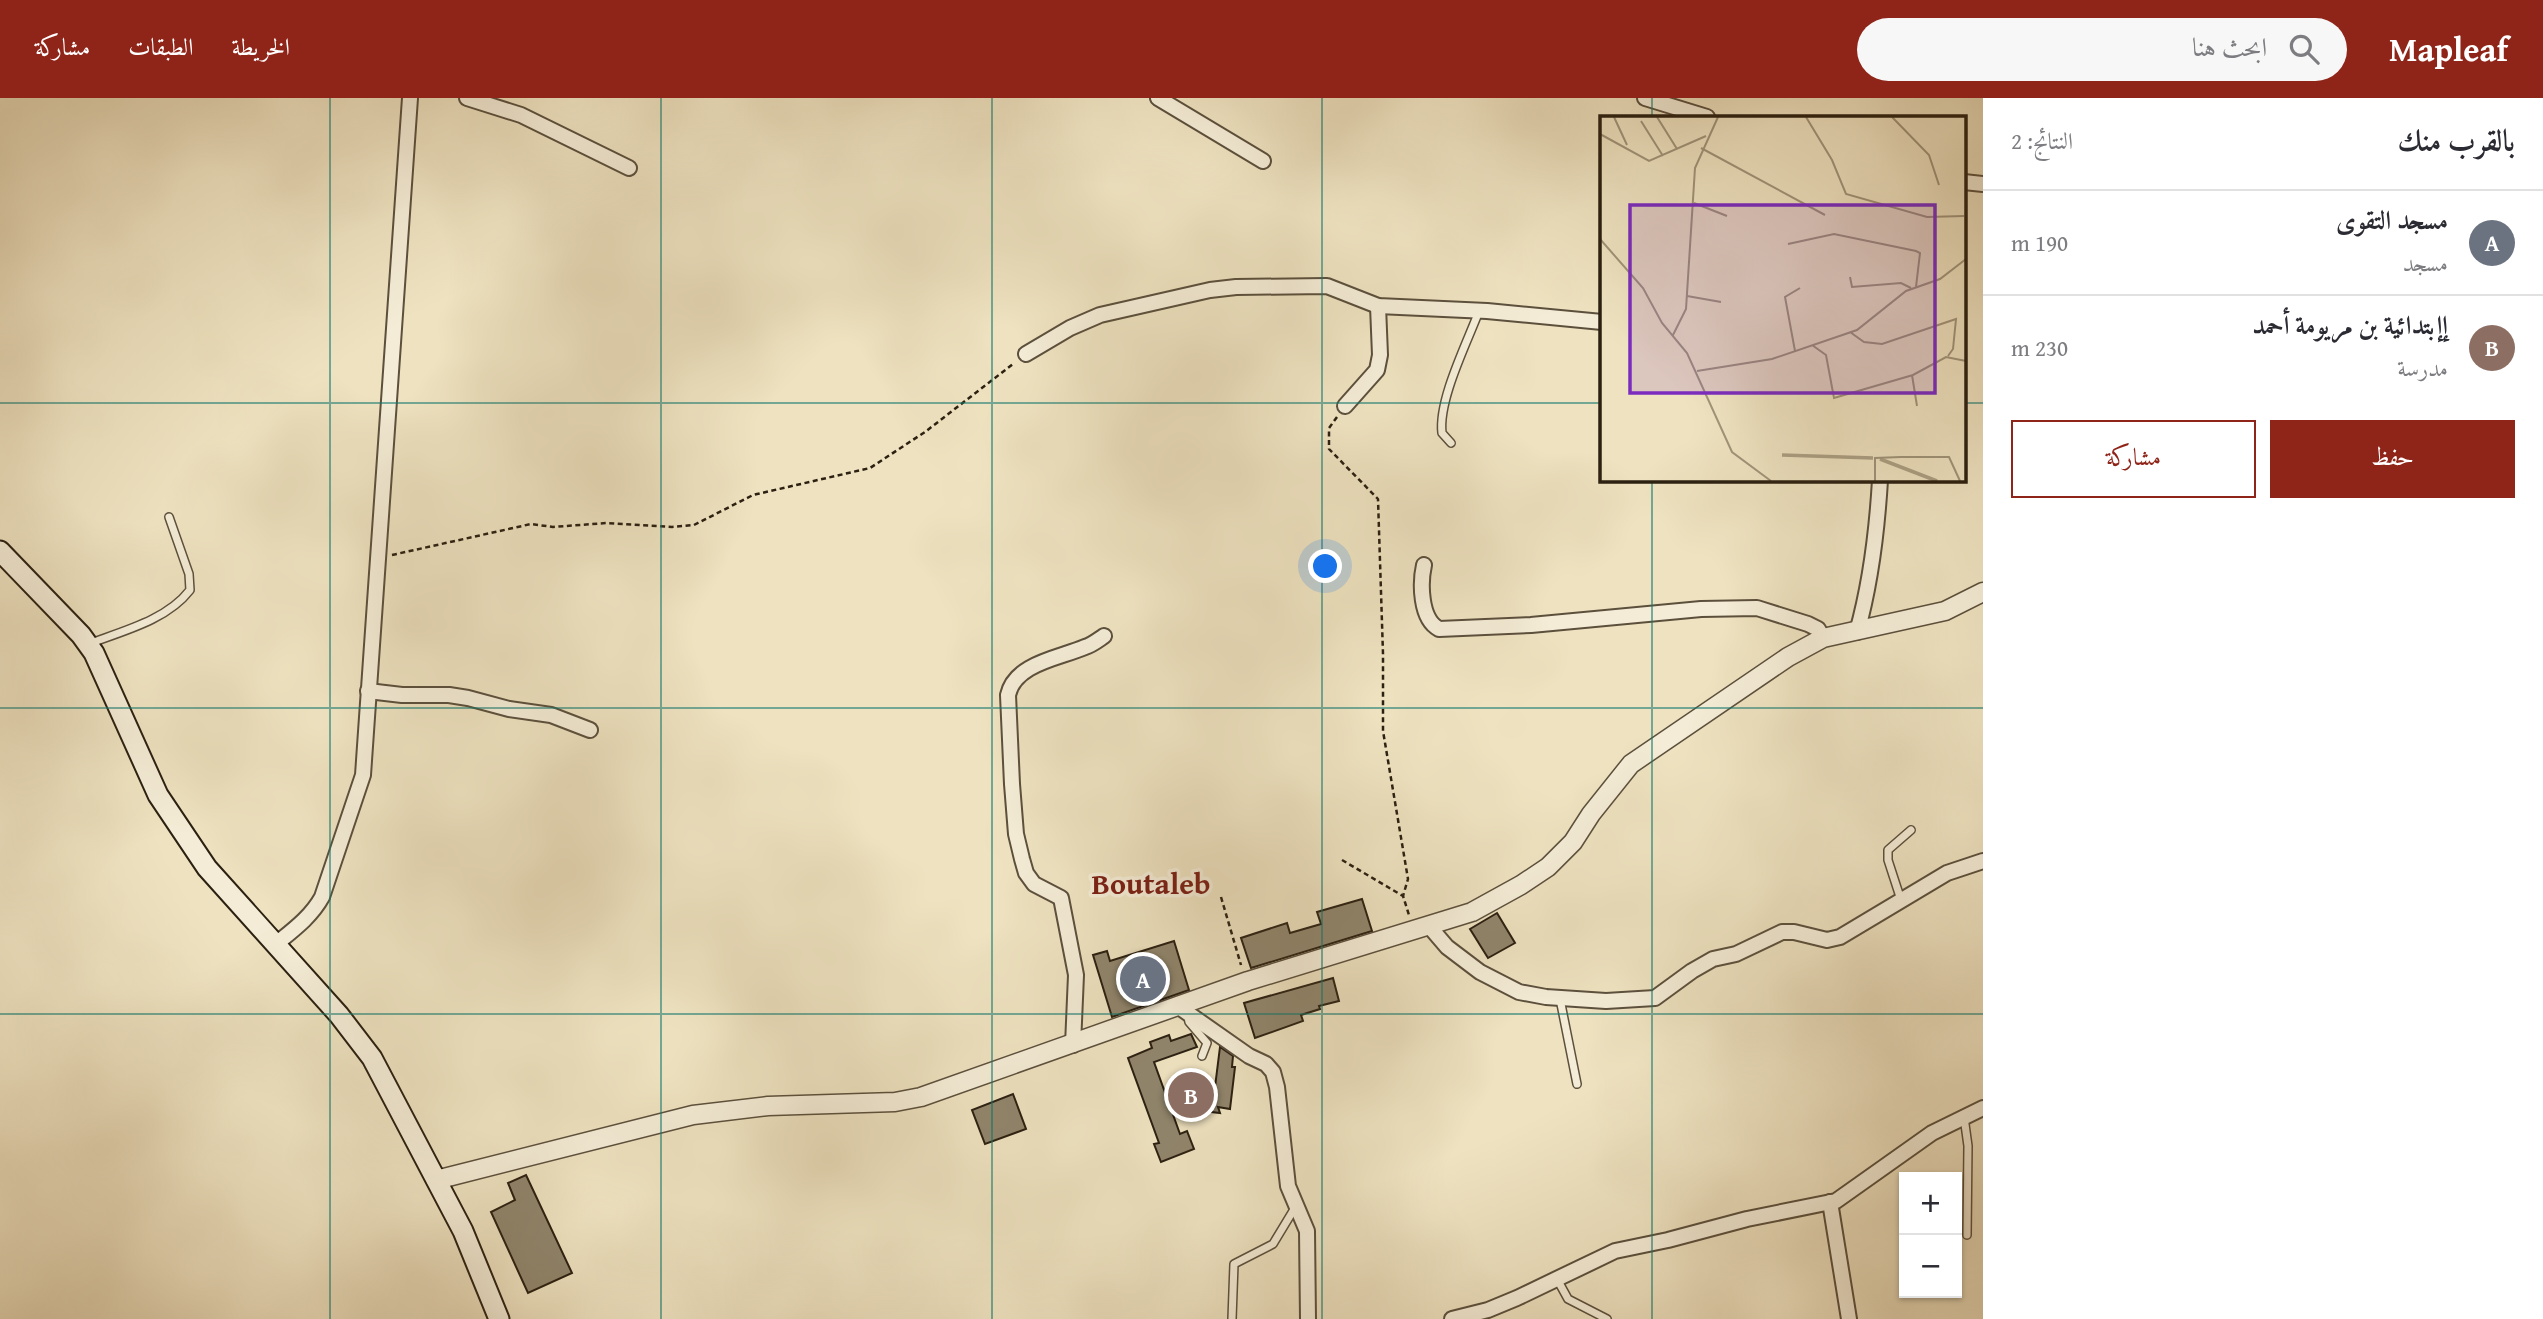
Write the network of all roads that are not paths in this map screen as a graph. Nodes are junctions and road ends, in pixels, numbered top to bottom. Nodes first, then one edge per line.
1 (410, 98) edge
2 (467, 98) edge
3 (1158, 98) edge
4 (1646, 98) edge
5 (1704, 116) edge
6 (1263, 161) dead end
7 (629, 168) dead end
8 (1378, 306) junction
9 (1480, 311) junction
10 (1600, 322) edge
11 (1026, 354) road end
12 (1345, 406) road end
13 (1451, 443) dead end
14 (1880, 481) edge
15 (169, 517) dead end
16 (0, 551) edge
17 (1424, 565) dead end
18 (1983, 592) edge
19 (1857, 632) junction
20 (1104, 636) dead end
21 (1823, 638) junction
22 (88, 644) junction
23 (368, 691) junction
24 (590, 730) dead end
25 (1911, 830) dead end
26 (1983, 861) edge
27 (1901, 900) junction
28 (1421, 928) junction
29 (276, 944) junction
30 (1560, 998) junction
31 (1183, 1010) junction
32 (1073, 1045) junction
33 (1202, 1056) dead end
34 (1577, 1084) dead end
35 (1983, 1108) edge
36 (1964, 1117) junction
37 (436, 1180) junction
38 (1830, 1202) junction
39 (1296, 1206) junction
40 (1967, 1235) dead end
41 (1557, 1278) junction
42 (499, 1319) edge
43 (1232, 1319) edge
44 (1308, 1319) edge
45 (1452, 1319) edge
46 (1607, 1319) edge
47 (1849, 1319) edge

1 - 23 street
2 - 7 street
3 - 6 street
4 - 5 street
8 - 9 street
8 - 11 street
8 - 12 street
9 - 10 street
9 - 13 lane
14 - 19 street
15 - 22 lane
16 - 22 main road
17 - 21 street
18 - 19 street
19 - 21 street
20 - 32 street
21 - 28 street
22 - 29 main road
23 - 24 street
23 - 29 street
25 - 27 lane
26 - 27 street
27 - 30 street
28 - 30 street
28 - 31 street
29 - 37 main road
30 - 34 lane
31 - 32 street
31 - 33 lane
31 - 39 street
32 - 37 street
35 - 36 street
36 - 38 street
36 - 40 lane
37 - 42 main road
38 - 41 street
38 - 47 street
39 - 43 lane
39 - 44 street
41 - 45 street
41 - 46 lane

